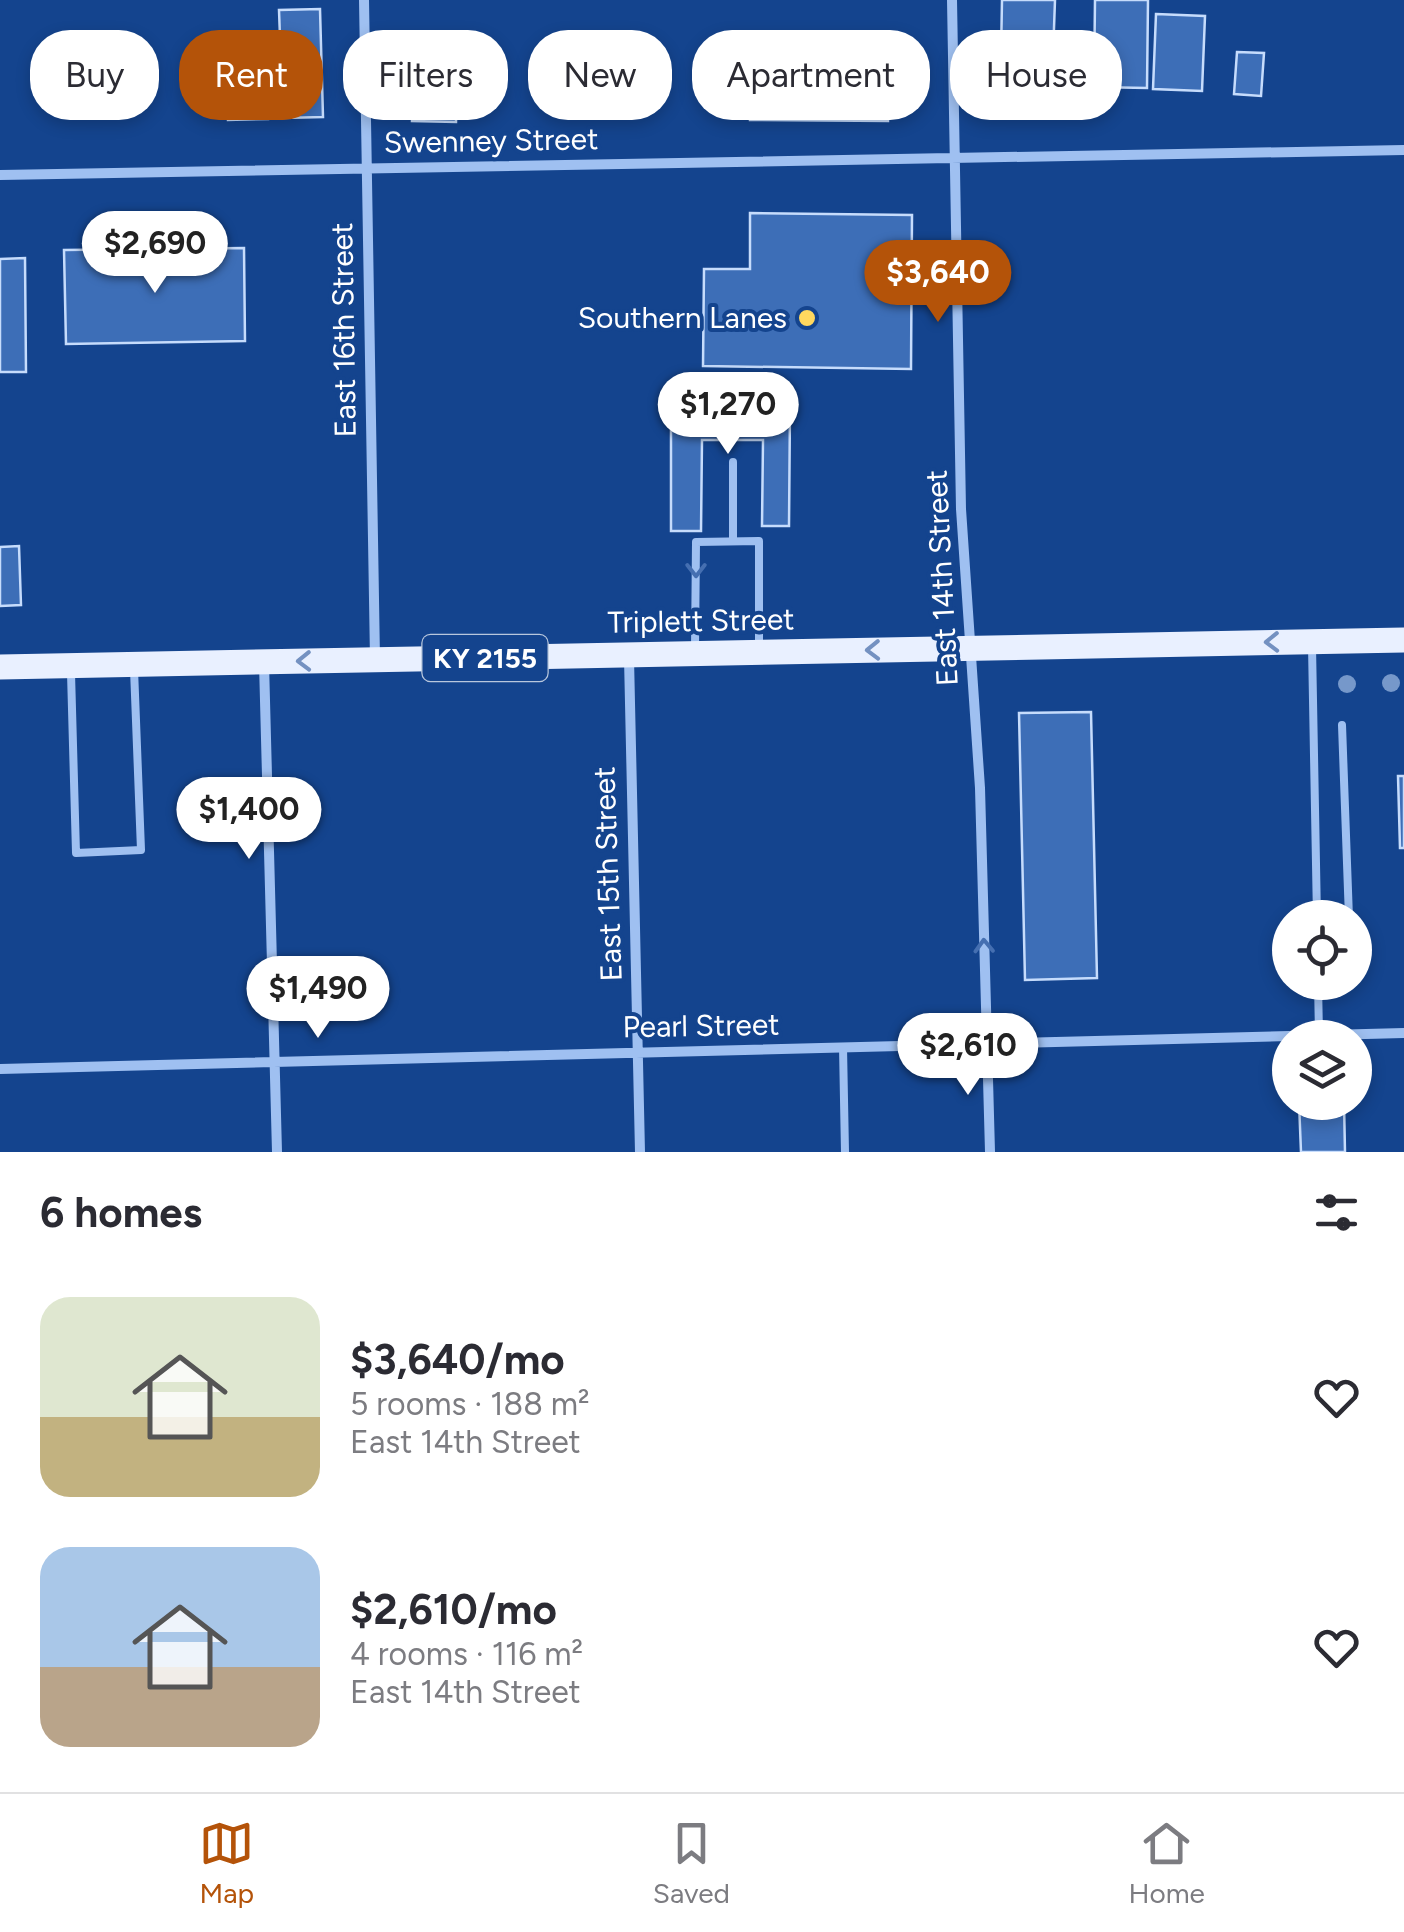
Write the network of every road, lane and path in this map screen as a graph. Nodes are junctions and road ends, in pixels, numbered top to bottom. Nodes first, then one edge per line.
1 (364, 0) edge
2 (952, 0) edge
3 (1404, 150) edge
4 (954, 157) junction
5 (366, 169) junction
6 (0, 175) edge
7 (733, 462) dead end
8 (733, 541) junction
9 (1404, 640) edge
10 (1312, 642) junction
11 (971, 648) junction
12 (759, 652) junction
13 (696, 654) junction
14 (629, 655) junction
15 (375, 660) junction
16 (264, 662) junction
17 (134, 664) junction
18 (71, 666) junction
19 (0, 667) edge
20 (1342, 725) dead end
21 (1317, 900) edge
22 (1348, 900) edge
23 (1404, 1032) edge
24 (1372, 1033) edge
25 (1272, 1036) edge
26 (986, 1043) junction
27 (843, 1047) junction
28 (638, 1052) junction
29 (274, 1062) junction
30 (0, 1069) edge
31 (277, 1152) edge
32 (640, 1152) edge
33 (845, 1152) edge
34 (990, 1152) edge

1 - 5 street, East 16th Street
2 - 4 street, East 14th Street
3 - 4 street, Swenney Street
4 - 5 street, Swenney Street
4 - 11 street, East 14th Street
5 - 6 street, Swenney Street
5 - 15 street, East 16th Street
7 - 8 lane
8 - 12 lane
8 -> 13 lane
9 - 10 main road, Triplett Street / KY 2155
10 -> 11 main road, Triplett Street / KY 2155
10 - 21 lane
11 -> 12 main road, Triplett Street / KY 2155
26 -> 11 street, East 14th Street
12 - 13 main road, Triplett Street / KY 2155
13 - 14 main road, Triplett Street / KY 2155
14 - 15 main road, Triplett Street / KY 2155
14 - 28 street, East 15th Street
15 -> 16 main road, Triplett Street / KY 2155
16 - 17 main road, Triplett Street / KY 2155
16 - 29 street
17 - 18 main road, Triplett Street / KY 2155
17 - 18 lane
18 - 19 main road, Triplett Street / KY 2155
20 - 22 lane
23 - 24 street, Pearl Street
25 - 26 street, Pearl Street
26 - 27 street, Pearl Street
26 - 34 street, East 14th Street
27 - 28 street, Pearl Street
27 - 33 lane
28 - 29 street, Pearl Street
28 - 32 street, East 15th Street
29 - 30 street, Pearl Street
29 - 31 street

